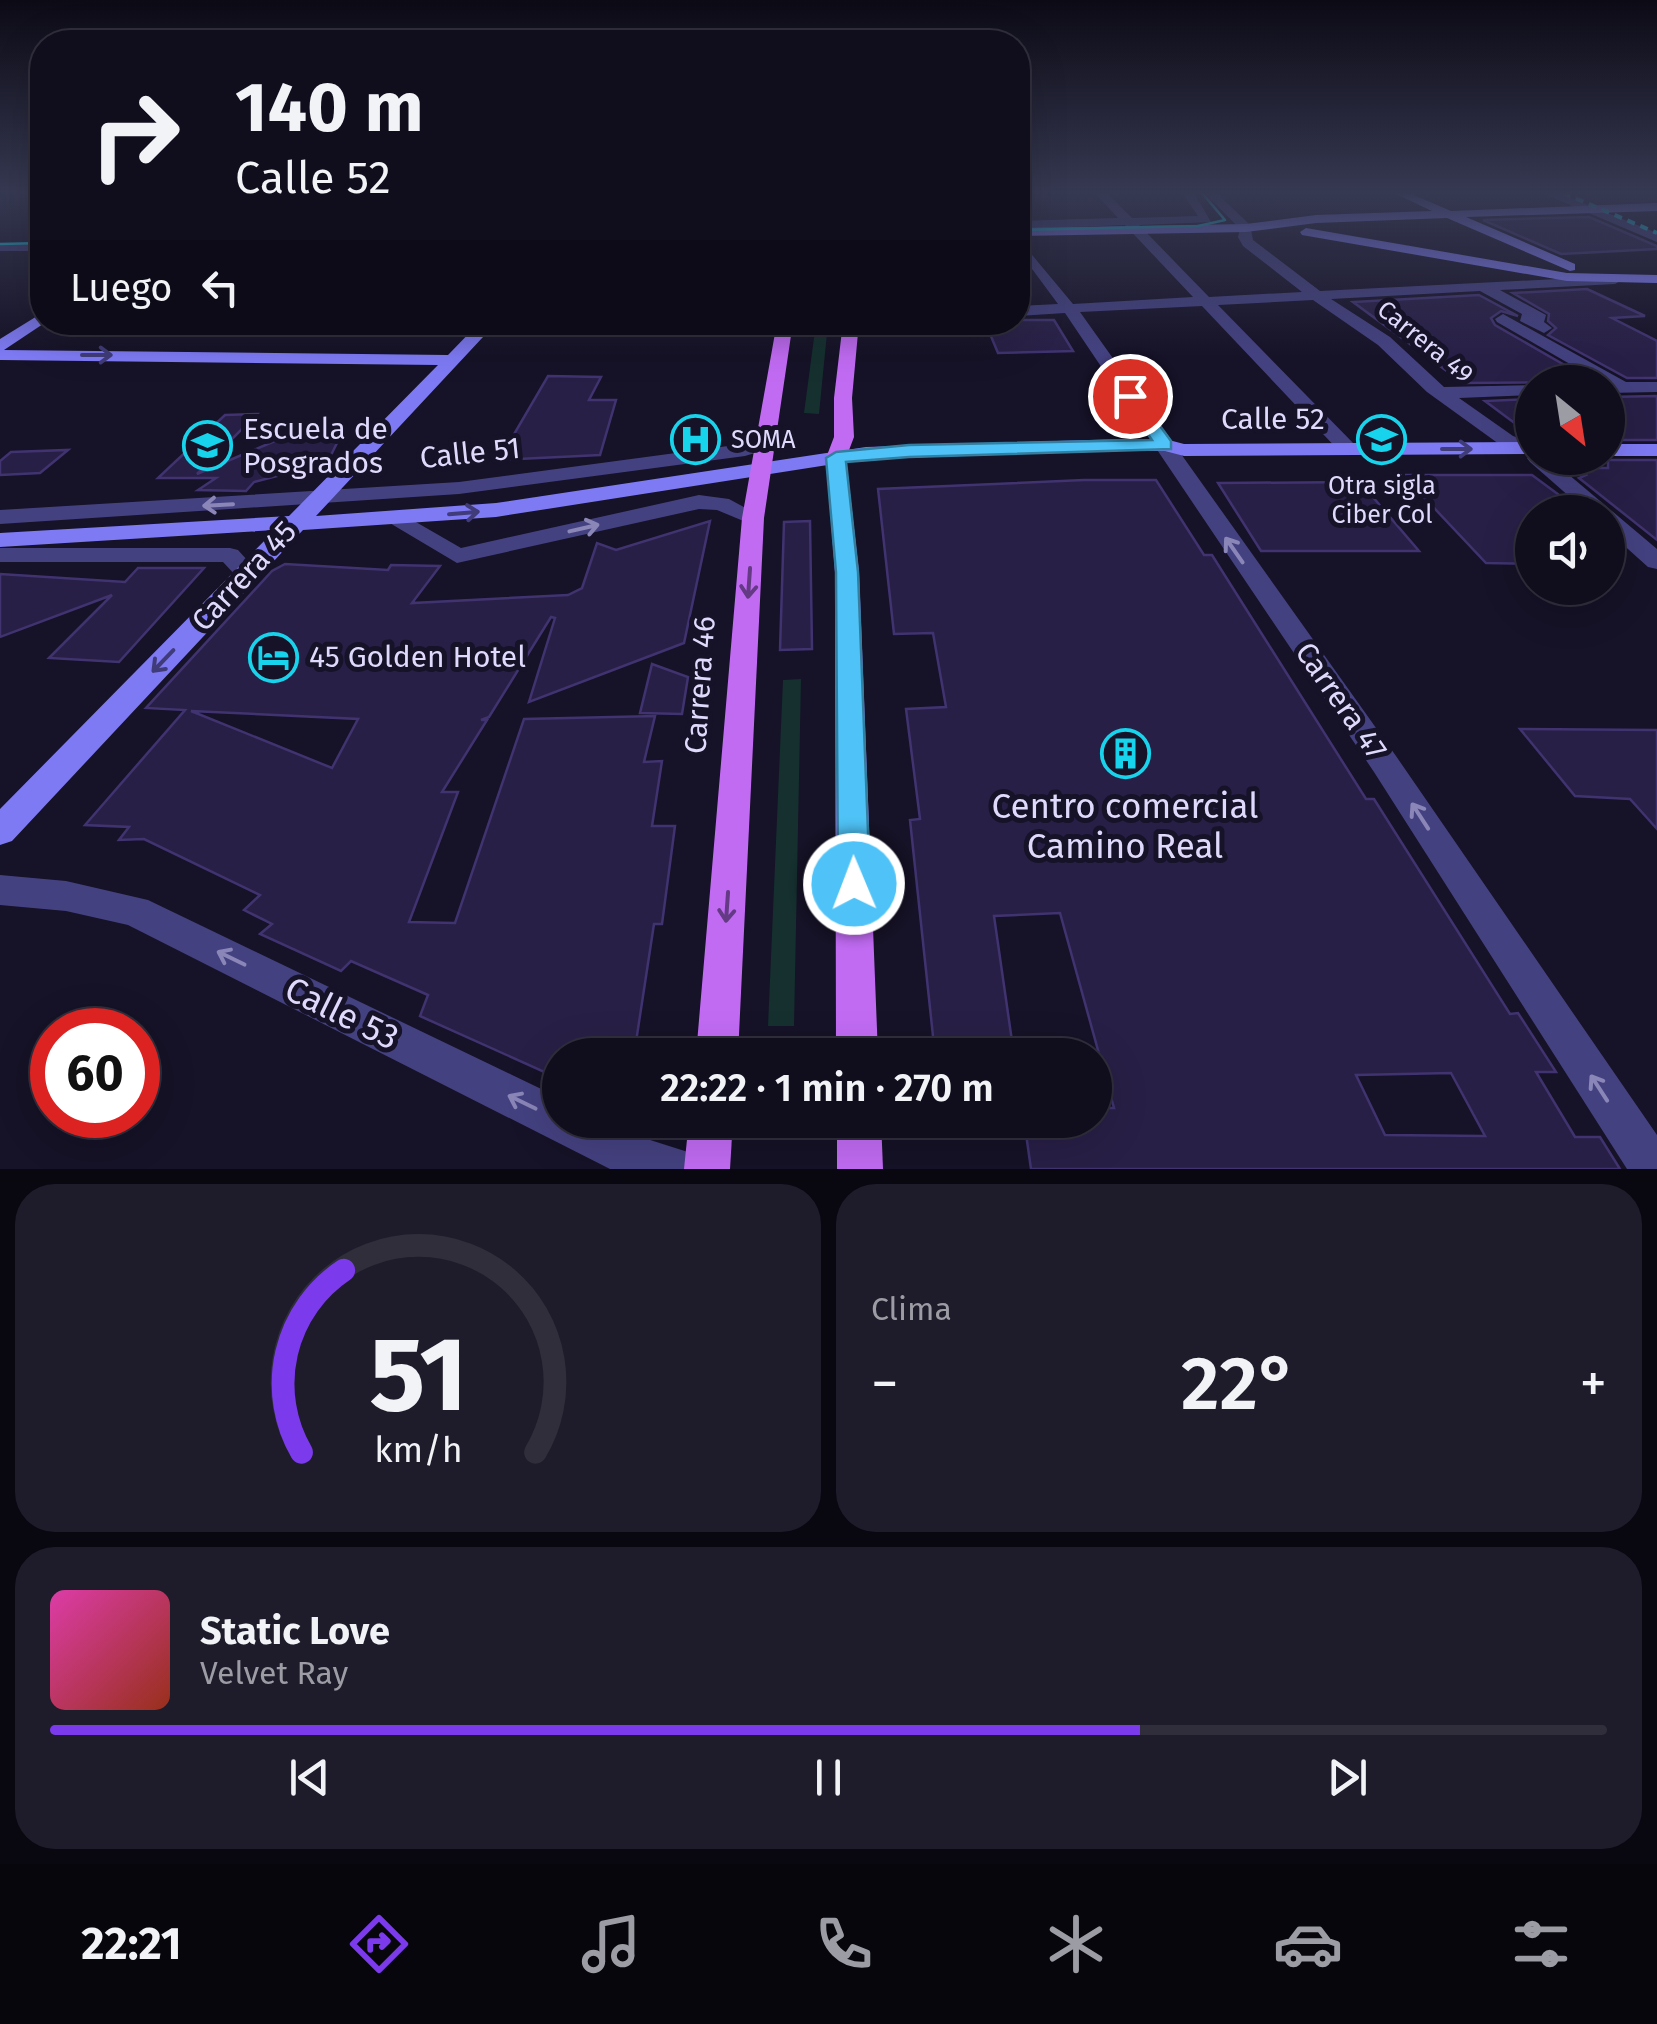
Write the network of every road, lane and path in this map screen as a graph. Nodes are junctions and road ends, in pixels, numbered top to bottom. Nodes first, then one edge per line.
1 (1153, 248) edge
2 (1254, 248) edge
3 (1401, 248) edge
4 (1524, 248) edge
5 (1030, 264) edge
6 (1615, 280) junction
7 (1485, 288) junction
8 (1656, 288) edge
9 (1318, 295) junction
10 (1204, 301) junction
11 (1069, 308) junction
12 (1030, 310) edge
13 (30, 326) edge
14 (476, 335) edge
15 (782, 335) edge
16 (850, 335) edge
17 (0, 346) edge
18 (0, 356) edge
19 (452, 360) junction
20 (1582, 365) edge
21 (1657, 387) edge
22 (1625, 388) edge
23 (1515, 391) edge
24 (1442, 393) junction
25 (1515, 444) edge
26 (1165, 445) junction
27 (1348, 449) junction
28 (1625, 450) edge
29 (1657, 450) edge
30 (1515, 451) edge
31 (762, 456) junction
32 (836, 458) junction
33 (1559, 475) edge
34 (1581, 495) edge
35 (315, 500) junction
36 (0, 517) edge
37 (754, 518) junction
38 (394, 519) junction
39 (292, 524) junction
40 (1625, 534) edge
41 (0, 540) edge
42 (0, 556) edge
43 (1657, 562) edge
44 (247, 573) junction
45 (0, 831) edge
46 (0, 890) edge
47 (718, 1038) edge
48 (858, 1038) edge
49 (710, 1138) edge
50 (859, 1138) edge
51 (675, 1169) edge
52 (707, 1169) edge
53 (860, 1169) edge
54 (1652, 1169) edge

1 - 10 street
2 - 9 street, Carrera 49
3 - 6 main road
4 - 6 main road
5 - 11 street, Carrera 47
6 - 7 street
6 - 8 main road
7 - 9 street
7 - 20 street
9 - 10 street
9 - 24 street, Carrera 49
10 - 11 street
10 - 27 street
11 - 12 street
11 - 26 street, Carrera 47
13 - 17 main road
14 - 19 main road, Carrera 45
15 - 31 main road, Carrera 46
16 - 32 main road
18 -> 19 main road
19 - 35 main road, Carrera 45
21 - 22 street
23 - 24 street
24 - 25 street, Carrera 49
26 - 27 main road, Calle 52
26 - 32 main road, Calle 52
54 -> 26 street, Carrera 47
27 -> 30 main road, Calle 52
28 - 29 main road
31 - 32 main road, Calle 51
31 - 35 street, Calle 51
31 - 37 main road, Carrera 46
38 -> 31 main road, Calle 51
32 - 48 main road
33 - 34 street, Carrera 49
35 -> 36 street, Calle 51
35 - 39 main road, Carrera 45
38 -> 37 street
37 -> 47 main road, Carrera 46
38 - 39 main road, Calle 51
39 - 41 main road, Calle 51
39 - 44 main road, Carrera 45
40 - 43 street
42 - 44 street
44 -> 45 main road, Carrera 45
51 -> 46 street, Calle 53
49 - 52 main road
50 - 53 main road

